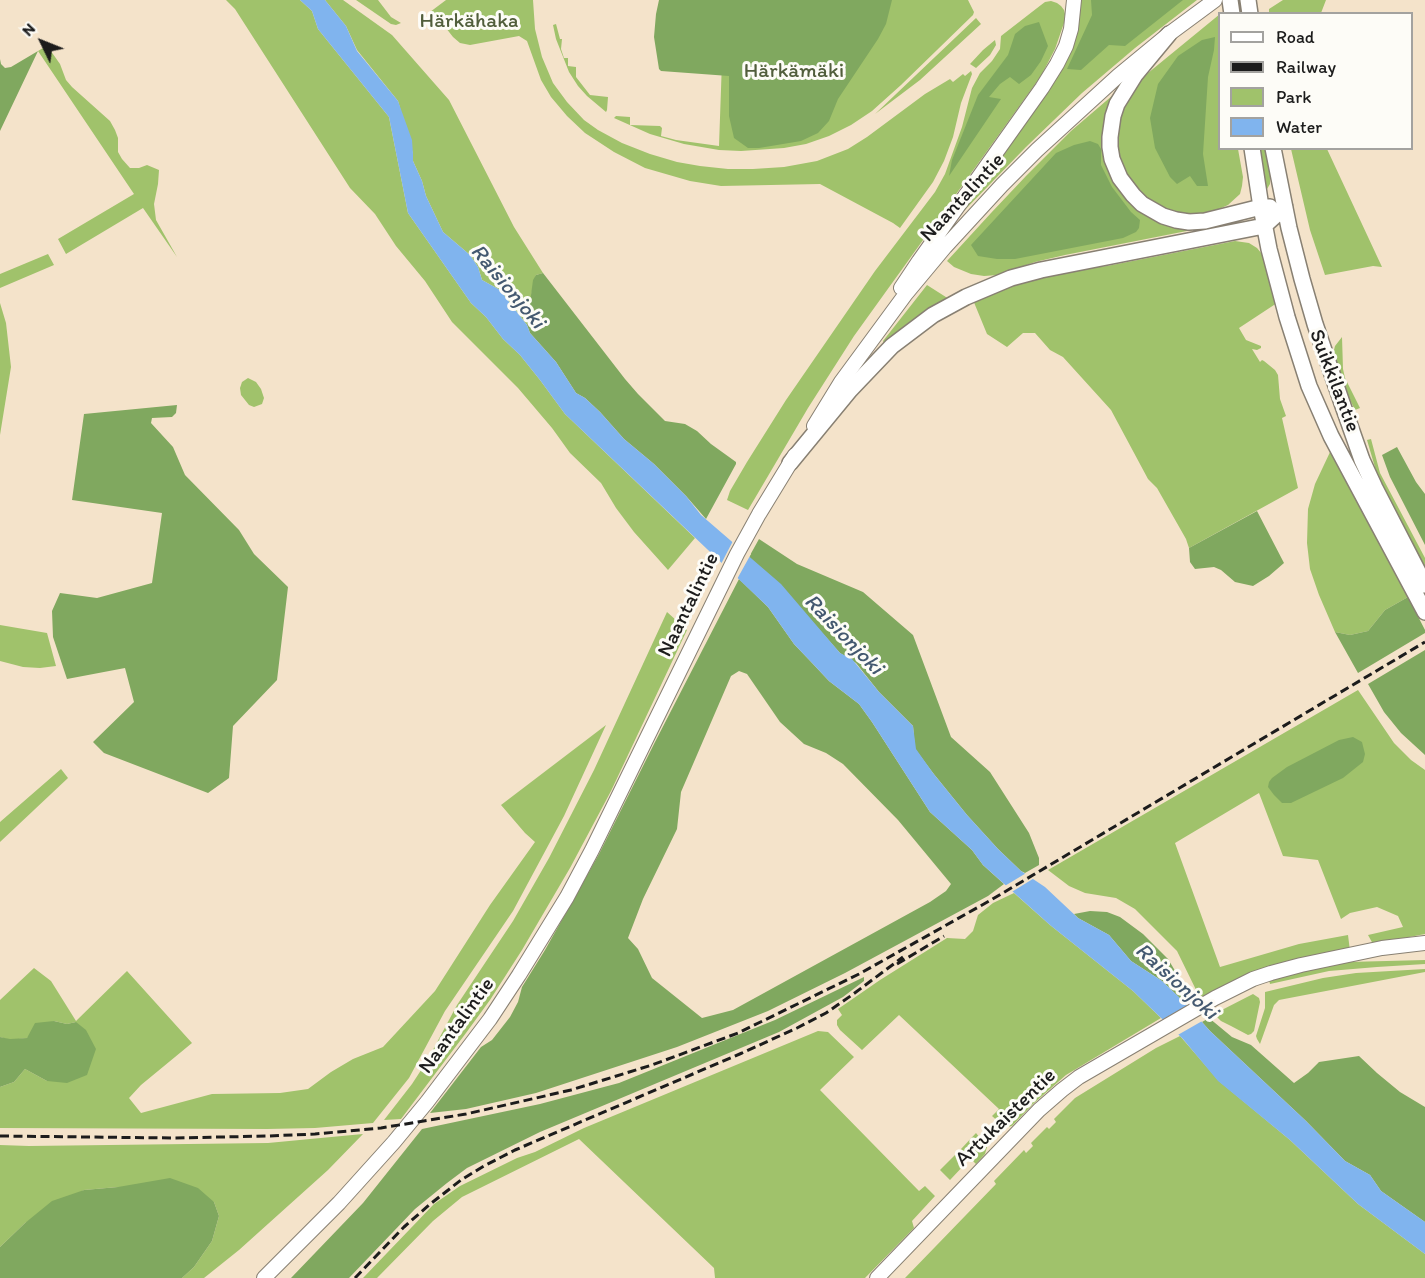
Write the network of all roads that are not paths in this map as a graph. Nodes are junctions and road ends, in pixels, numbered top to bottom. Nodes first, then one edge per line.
1 (1074, 0) edge
2 (1215, 0) edge
3 (1169, 34) junction
4 (1252, 150) edge
5 (1273, 150) edge
6 (1261, 207) junction
7 (1285, 207) junction
8 (1264, 226) junction
9 (861, 354) junction
10 (790, 464) junction
11 (1425, 585) edge
12 (1425, 612) edge
13 (1425, 943) edge
14 (264, 1278) edge
15 (877, 1278) edge

1 - 9 main road
2 - 3 main road, Naantalintie
3 - 6 main road
3 - 9 main road, Naantalintie
4 - 6 main road, Suikkilantie
5 - 7 main road, Suikkilantie
6 - 7 main road
6 - 8 main road, Suikkilantie
7 - 8 main road
7 - 11 main road, Suikkilantie
8 - 10 main road
8 - 12 main road, Suikkilantie
9 - 10 main road, Naantalintie
10 - 14 main road, Naantalintie
13 - 15 main road, Artukaistentie

